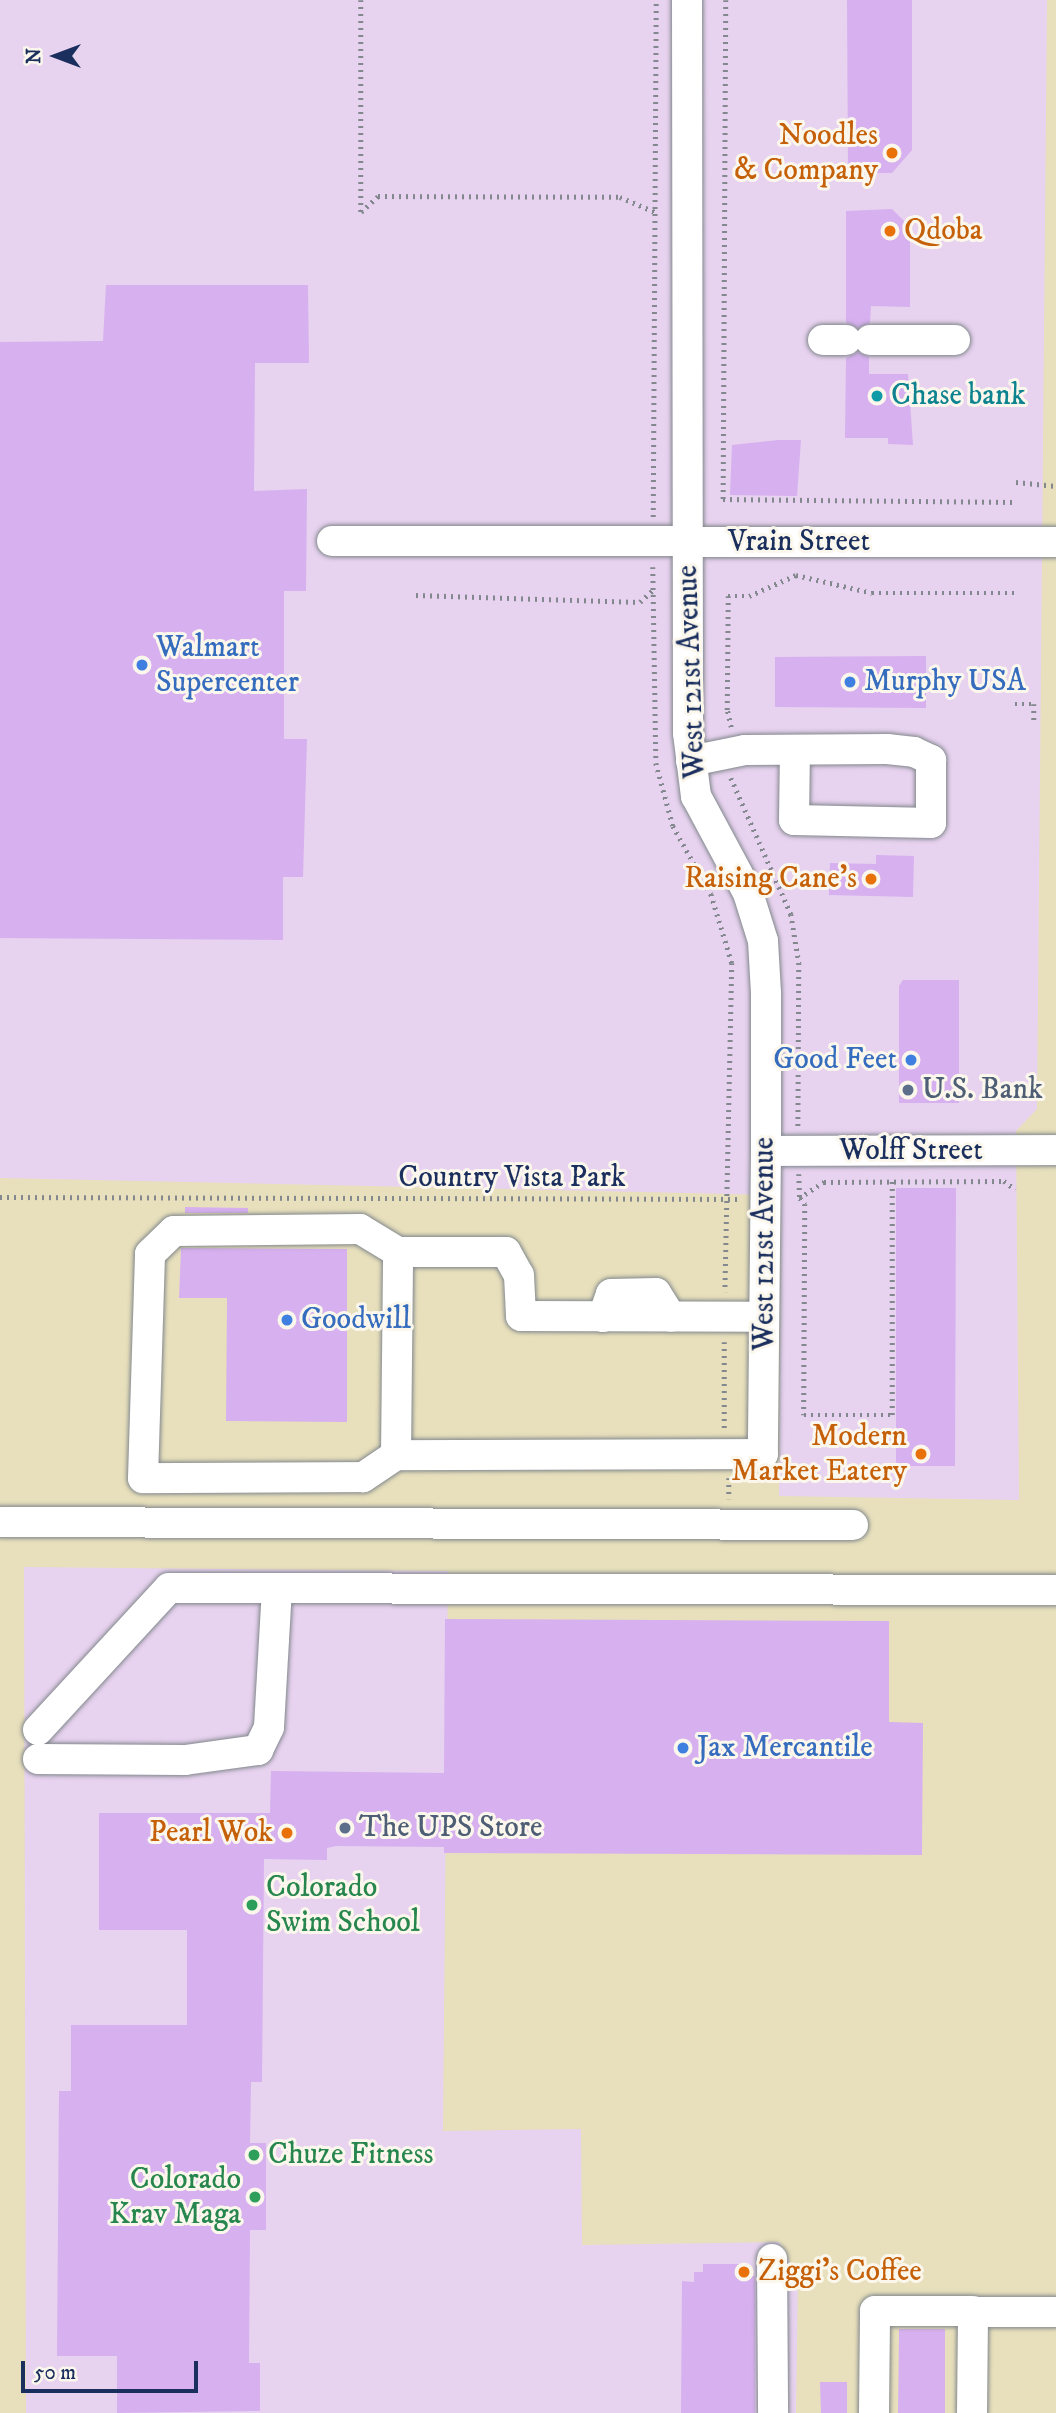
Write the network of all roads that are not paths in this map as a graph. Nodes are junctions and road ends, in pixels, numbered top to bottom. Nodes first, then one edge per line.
1 (687, 0) edge
2 (846, 340) dead end
3 (955, 340) dead end
4 (332, 541) dead end
5 (689, 541) junction
6 (1056, 542) edge
7 (795, 750) junction
8 (691, 761) junction
9 (1056, 1150) edge
10 (766, 1151) junction
11 (398, 1252) junction
12 (764, 1317) junction
13 (396, 1455) junction
14 (0, 1522) edge
15 (853, 1525) dead end
16 (277, 1588) junction
17 (1056, 1590) edge
18 (772, 2259) dead end
19 (973, 2311) junction
20 (1056, 2312) edge
21 (773, 2413) edge
22 (874, 2413) edge
23 (972, 2413) edge

1 - 5 street, West 121st Avenue
2 - 3 street
4 - 5 street, Vrain Street
5 - 6 street, Vrain Street
5 - 8 street, West 121st Avenue
7 - 7 street
7 - 8 street
8 - 10 street, West 121st Avenue
9 - 10 street, Wolff Street
10 - 12 street, West 121st Avenue
11 - 12 street
11 - 13 street
11 - 13 street
12 - 13 street, West 121st Avenue
14 - 15 street
16 - 16 street
16 - 17 street
18 - 21 street
19 - 20 street
19 - 22 street
19 - 23 street

